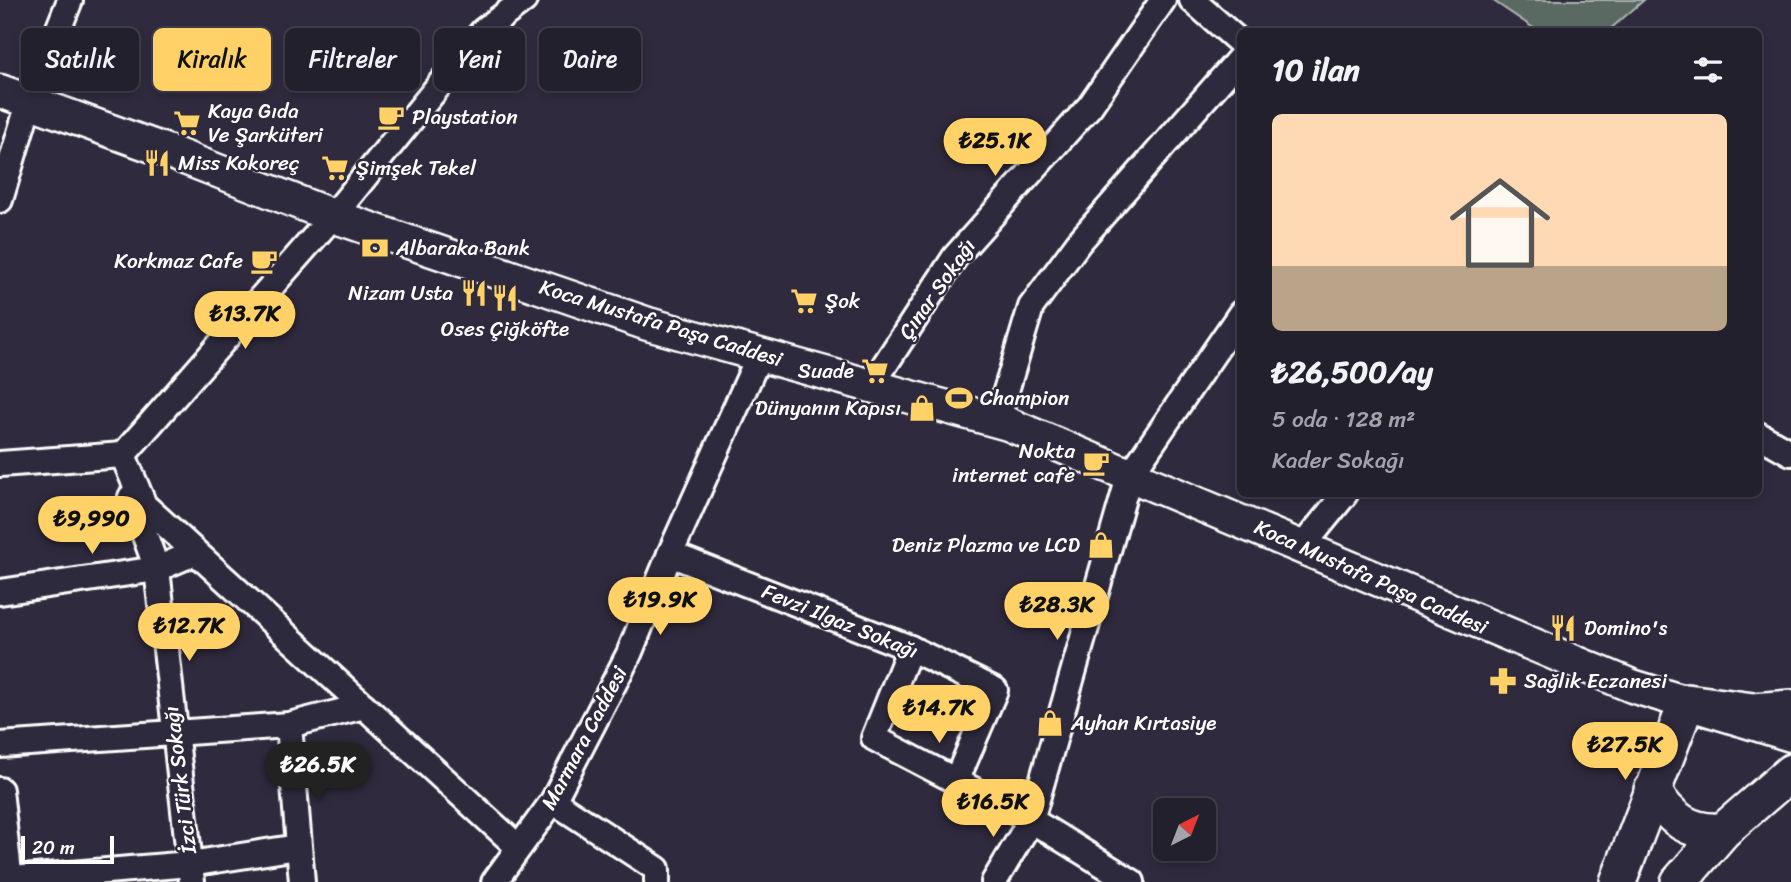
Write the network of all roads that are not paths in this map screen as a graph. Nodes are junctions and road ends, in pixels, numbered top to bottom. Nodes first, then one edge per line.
1 (70, 0) edge
2 (524, 0) edge
3 (1163, 0) edge
4 (1192, 0) edge
5 (1237, 39) edge
6 (1237, 62) edge
7 (0, 91) edge
8 (29, 103) junction
9 (0, 200) edge
10 (333, 216) junction
11 (1237, 319) edge
12 (760, 354) junction
13 (871, 386) junction
14 (997, 421) junction
15 (1762, 437) edge
16 (1791, 453) edge
17 (123, 455) junction
18 (0, 464) edge
19 (1129, 477) junction
20 (1343, 497) edge
21 (1301, 548) junction
22 (194, 553) junction
23 (670, 554) junction
24 (156, 569) junction
25 (0, 592) edge
26 (910, 648) junction
27 (1687, 702) junction
28 (364, 706) junction
29 (1791, 708) edge
30 (289, 726) junction
31 (174, 735) junction
32 (1791, 735) edge
33 (0, 745) edge
34 (1791, 772) edge
35 (957, 779) junction
36 (0, 790) edge
37 (1652, 790) junction
38 (553, 801) junction
39 (1031, 820) junction
40 (1723, 831) junction
41 (298, 847) junction
42 (518, 847) junction
43 (191, 873) edge
44 (7, 880) edge
45 (302, 882) edge
46 (494, 882) edge
47 (657, 882) edge
48 (994, 882) edge
49 (1132, 882) edge
50 (1618, 882) edge
51 (1679, 882) edge

1 - 8 street
2 - 10 street
3 - 13 street, Çınar Sokağı
4 - 5 street
6 - 14 street
7 - 8 street, Koca Mustafa Paşa Caddesi
8 - 9 street
8 - 10 street, Koca Mustafa Paşa Caddesi
10 - 12 street, Koca Mustafa Paşa Caddesi
10 - 17 street
11 - 19 street
12 - 13 street, Koca Mustafa Paşa Caddesi
12 - 23 street, Marmara Caddesi
13 - 14 street, Koca Mustafa Paşa Caddesi
14 - 19 street, Koca Mustafa Paşa Caddesi
15 - 16 street
17 - 18 street
17 - 22 street
17 - 24 street, İzci Türk Sokağı
19 - 21 street, Koca Mustafa Paşa Caddesi
19 - 39 street
20 - 21 street
21 - 27 street, Koca Mustafa Paşa Caddesi
22 - 24 street
22 - 28 street
23 - 26 street, Fevzi Ilgaz Sokağı
23 - 38 street, Marmara Caddesi
24 - 25 street
24 - 31 street, İzci Türk Sokağı
26 - 35 street
26 - 35 street, Fevzi Ilgaz Sokağı
27 - 29 main road
27 - 32 street, Koca Mustafa Paşa Caddesi
27 - 37 main road
28 - 30 street
28 - 42 street
30 - 31 street
30 - 41 street
31 - 33 street
31 - 43 street, İzci Türk Sokağı
34 - 40 main road
35 - 39 street
36 - 44 street
37 - 40 main road
37 - 50 main road
38 - 42 street, Marmara Caddesi
38 - 47 street
39 - 48 street
39 - 49 street
40 - 51 main road
41 - 43 street
41 - 45 street
42 - 46 street, Marmara Caddesi
43 - 44 street

